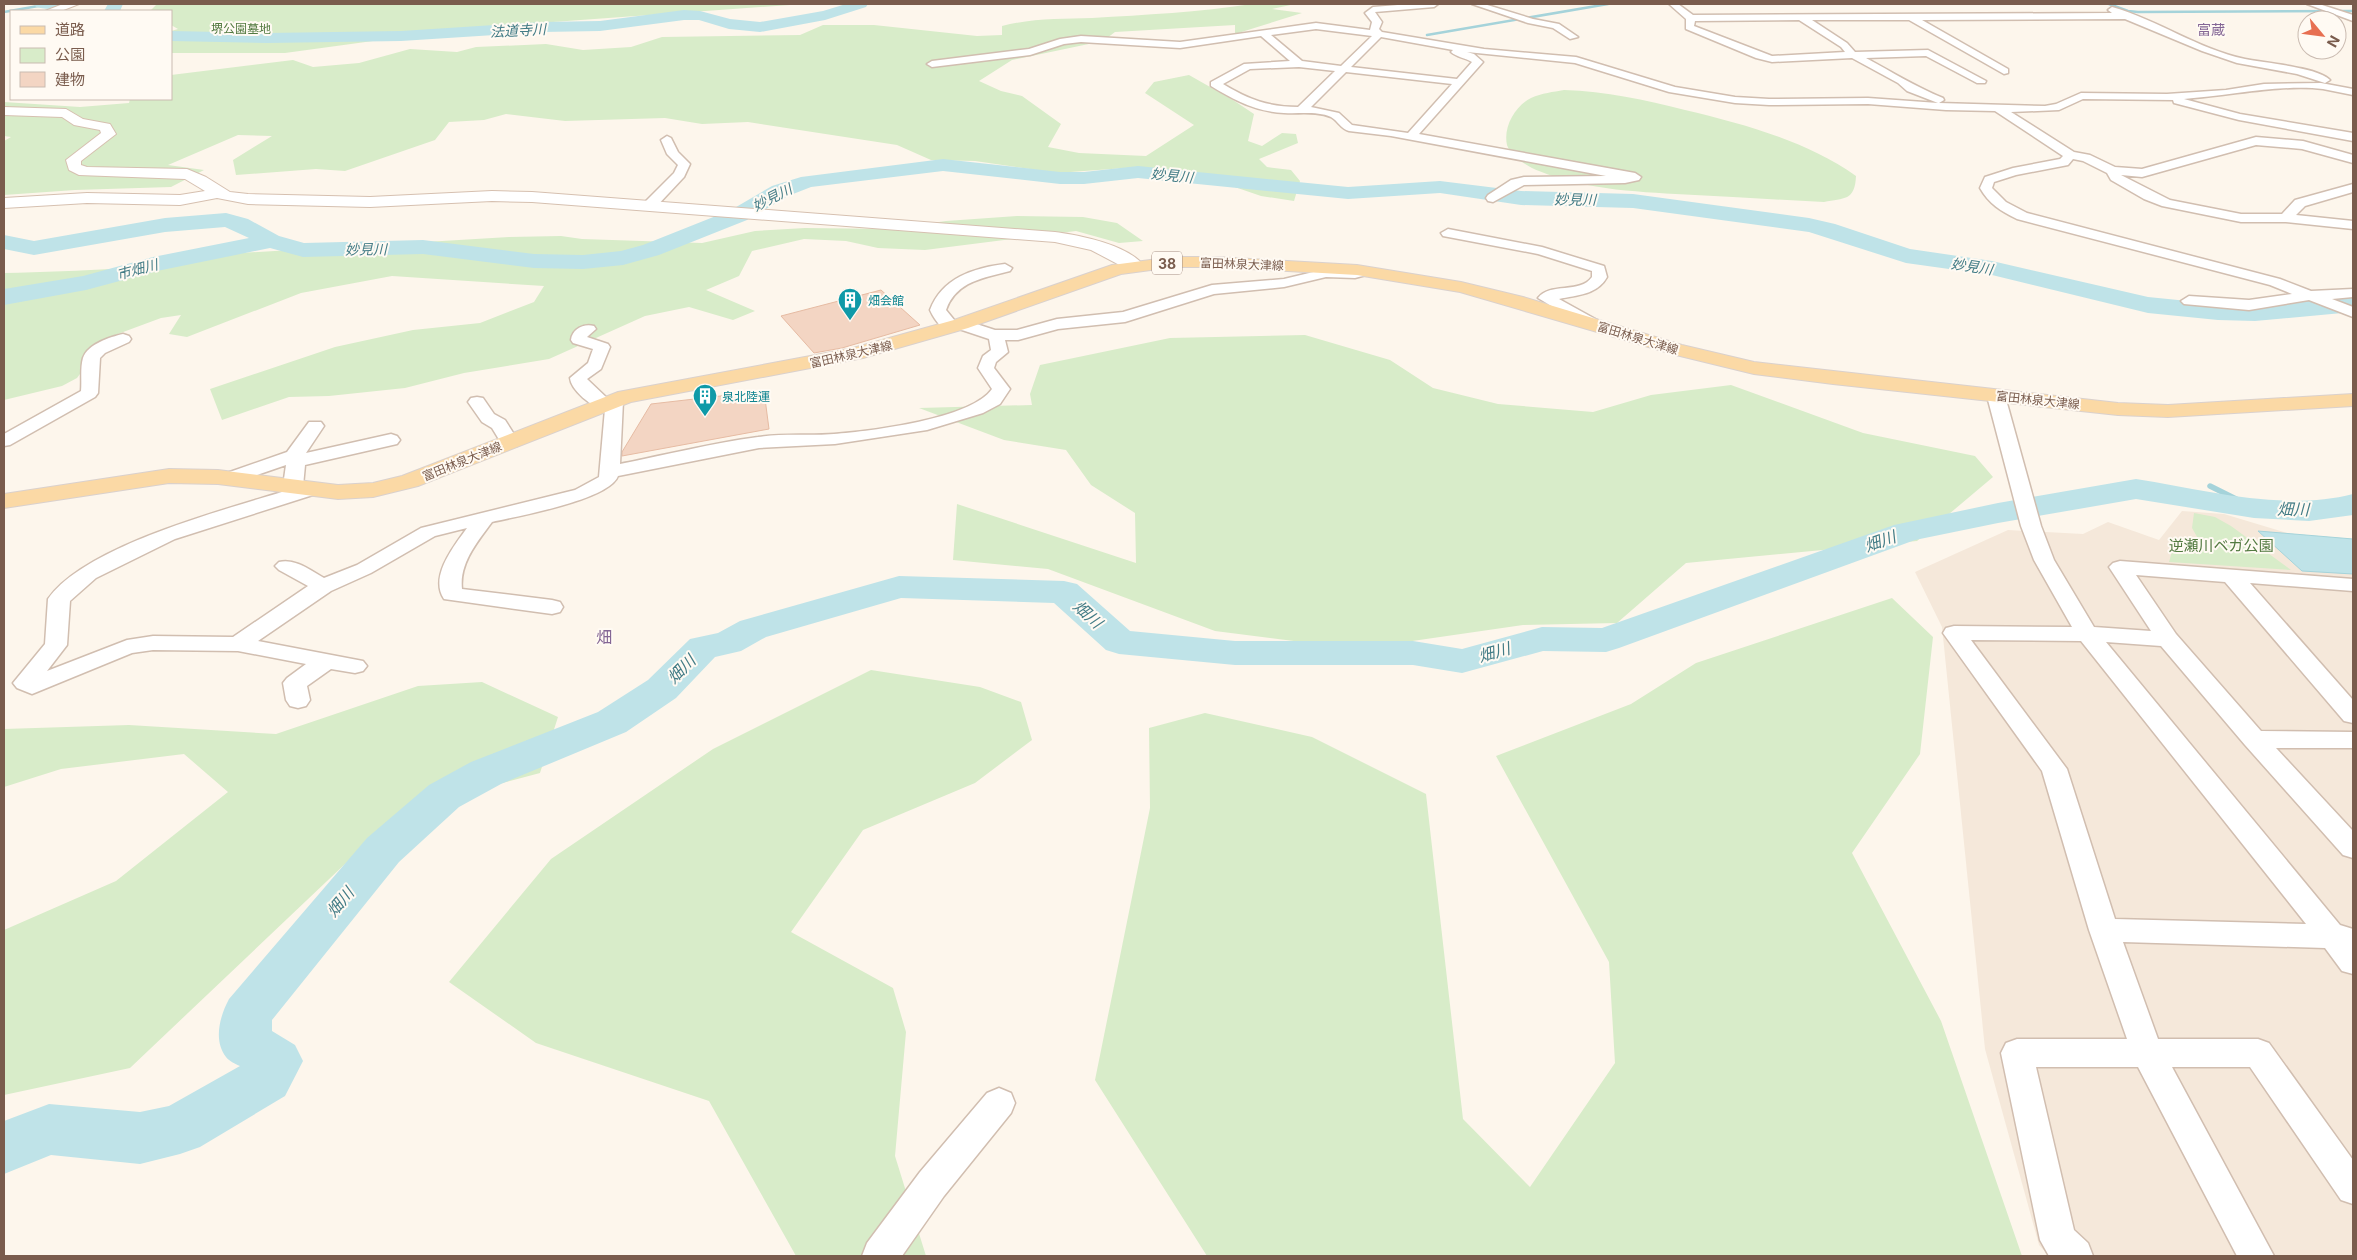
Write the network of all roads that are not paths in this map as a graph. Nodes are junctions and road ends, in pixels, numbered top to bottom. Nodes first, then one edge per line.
1 (74, 4) edge
2 (1434, 4) edge
3 (1476, 4) edge
4 (1672, 4) edge
5 (2312, 4) edge
6 (2105, 7) dead end
7 (1894, 8) dead end
8 (53, 10) edge
9 (2126, 16) junction
10 (1910, 17) junction
11 (1691, 18) junction
12 (1802, 18) junction
13 (2353, 18) edge
14 (1263, 33) junction
15 (1379, 34) junction
16 (1573, 36) dead end
17 (1400, 38) junction
18 (1852, 55) junction
19 (932, 64) dead end
20 (1299, 64) junction
21 (1342, 69) junction
22 (2004, 71) dead end
23 (1982, 81) dead end
24 (1460, 82) junction
25 (2353, 91) edge
26 (2167, 97) junction
27 (1958, 108) junction
28 (1998, 108) junction
29 (1301, 110) junction
30 (4, 111) edge
31 (1411, 136) junction
32 (2353, 137) edge
33 (667, 140) dead end
34 (2070, 155) junction
35 (2353, 158) edge
36 (2113, 170) junction
37 (2353, 188) edge
38 (219, 193) junction
39 (1492, 198) dead end
40 (4, 203) edge
41 (649, 206) junction
42 (2286, 218) junction
43 (2353, 225) edge
44 (1448, 234) dead end
45 (1135, 266) junction
46 (1005, 268) dead end
47 (1365, 271) junction
48 (2353, 293) edge
49 (2313, 295) junction
50 (2189, 301) dead end
51 (2353, 312) edge
52 (1590, 324) junction
53 (956, 325) junction
54 (588, 328) dead end
55 (996, 335) junction
56 (123, 339) dead end
57 (1996, 396) junction
58 (2353, 400) edge
59 (477, 402) dead end
60 (609, 403) junction
61 (315, 426) dead end
62 (391, 440) dead end
63 (4, 441) edge
64 (510, 442) junction
65 (296, 458) junction
66 (610, 472) junction
67 (231, 478) junction
68 (302, 488) junction
69 (4, 501) edge
70 (486, 517) junction
71 (286, 566) dead end
72 (2232, 576) junction
73 (324, 586) junction
74 (2350, 588) edge
75 (552, 607) dead end
76 (2087, 634) junction
77 (2168, 639) junction
78 (238, 644) junction
79 (327, 661) junction
80 (355, 666) dead end
81 (298, 700) dead end
82 (2353, 715) edge
83 (2254, 739) junction
84 (2353, 740) edge
85 (2353, 848) edge
86 (2104, 930) junction
87 (2343, 937) edge
88 (2353, 962) edge
89 (2148, 1054) junction
90 (999, 1103) dead end
91 (2353, 1188) edge
92 (880, 1256) edge
93 (2075, 1256) edge
94 (2256, 1256) edge

1 - 8 street
2 - 15 street
3 - 16 street
4 - 11 street
5 - 13 street
6 - 9 street
7 - 10 street
9 - 10 street
9 - 25 street
10 - 12 street
10 - 22 street
11 - 12 street
11 - 18 street
12 - 18 street
14 - 15 street
14 - 19 street
14 - 20 street
15 - 17 street
15 - 21 street
17 - 24 street
17 - 27 street
18 - 23 street
18 - 27 street
20 - 21 street
20 - 29 street
21 - 24 street
21 - 29 street
24 - 31 street
25 - 26 street
26 - 28 street
26 - 32 street
27 - 28 street
28 - 34 street
29 - 31 street
30 - 38 street
31 - 39 street
33 - 41 street
34 - 36 street
34 - 49 street
35 - 36 street
36 - 42 street
37 - 42 street
38 - 40 street
38 - 41 street
41 - 45 street
42 - 43 street
44 - 52 street
45 - 47 main road, 富田林泉大津線 / 38
45 - 53 main road, 富田林泉大津線 / 38
46 - 53 street
47 - 52 main road, 富田林泉大津線 / 38
47 - 55 street
48 - 49 street
49 - 50 street
49 - 51 street
52 - 57 main road, 富田林泉大津線 / 38
53 - 55 street
53 - 60 main road, 富田林泉大津線 / 38
54 - 60 street
55 - 66 street
56 - 63 street
57 - 58 main road, 富田林泉大津線 / 38
57 - 76 street
59 - 64 street
60 - 64 main road, 富田林泉大津線 / 38
60 - 66 street
61 - 65 street
62 - 65 street
64 - 68 main road, 富田林泉大津線 / 38
65 - 67 street
65 - 68 street
66 - 70 street
67 - 68 main road, 富田林泉大津線 / 38
67 - 69 main road, 富田林泉大津線 / 38
68 - 78 street
70 - 73 street
70 - 75 street
71 - 73 street
72 - 74 street
72 - 77 street
72 - 82 street
73 - 78 street
76 - 77 street
76 - 86 street
76 - 87 street
77 - 83 street
78 - 79 street
79 - 80 street
79 - 81 street
83 - 84 street
83 - 85 street
86 - 87 street
86 - 89 street
87 - 88 street
89 - 91 street
89 - 93 street
89 - 94 street
90 - 92 street

